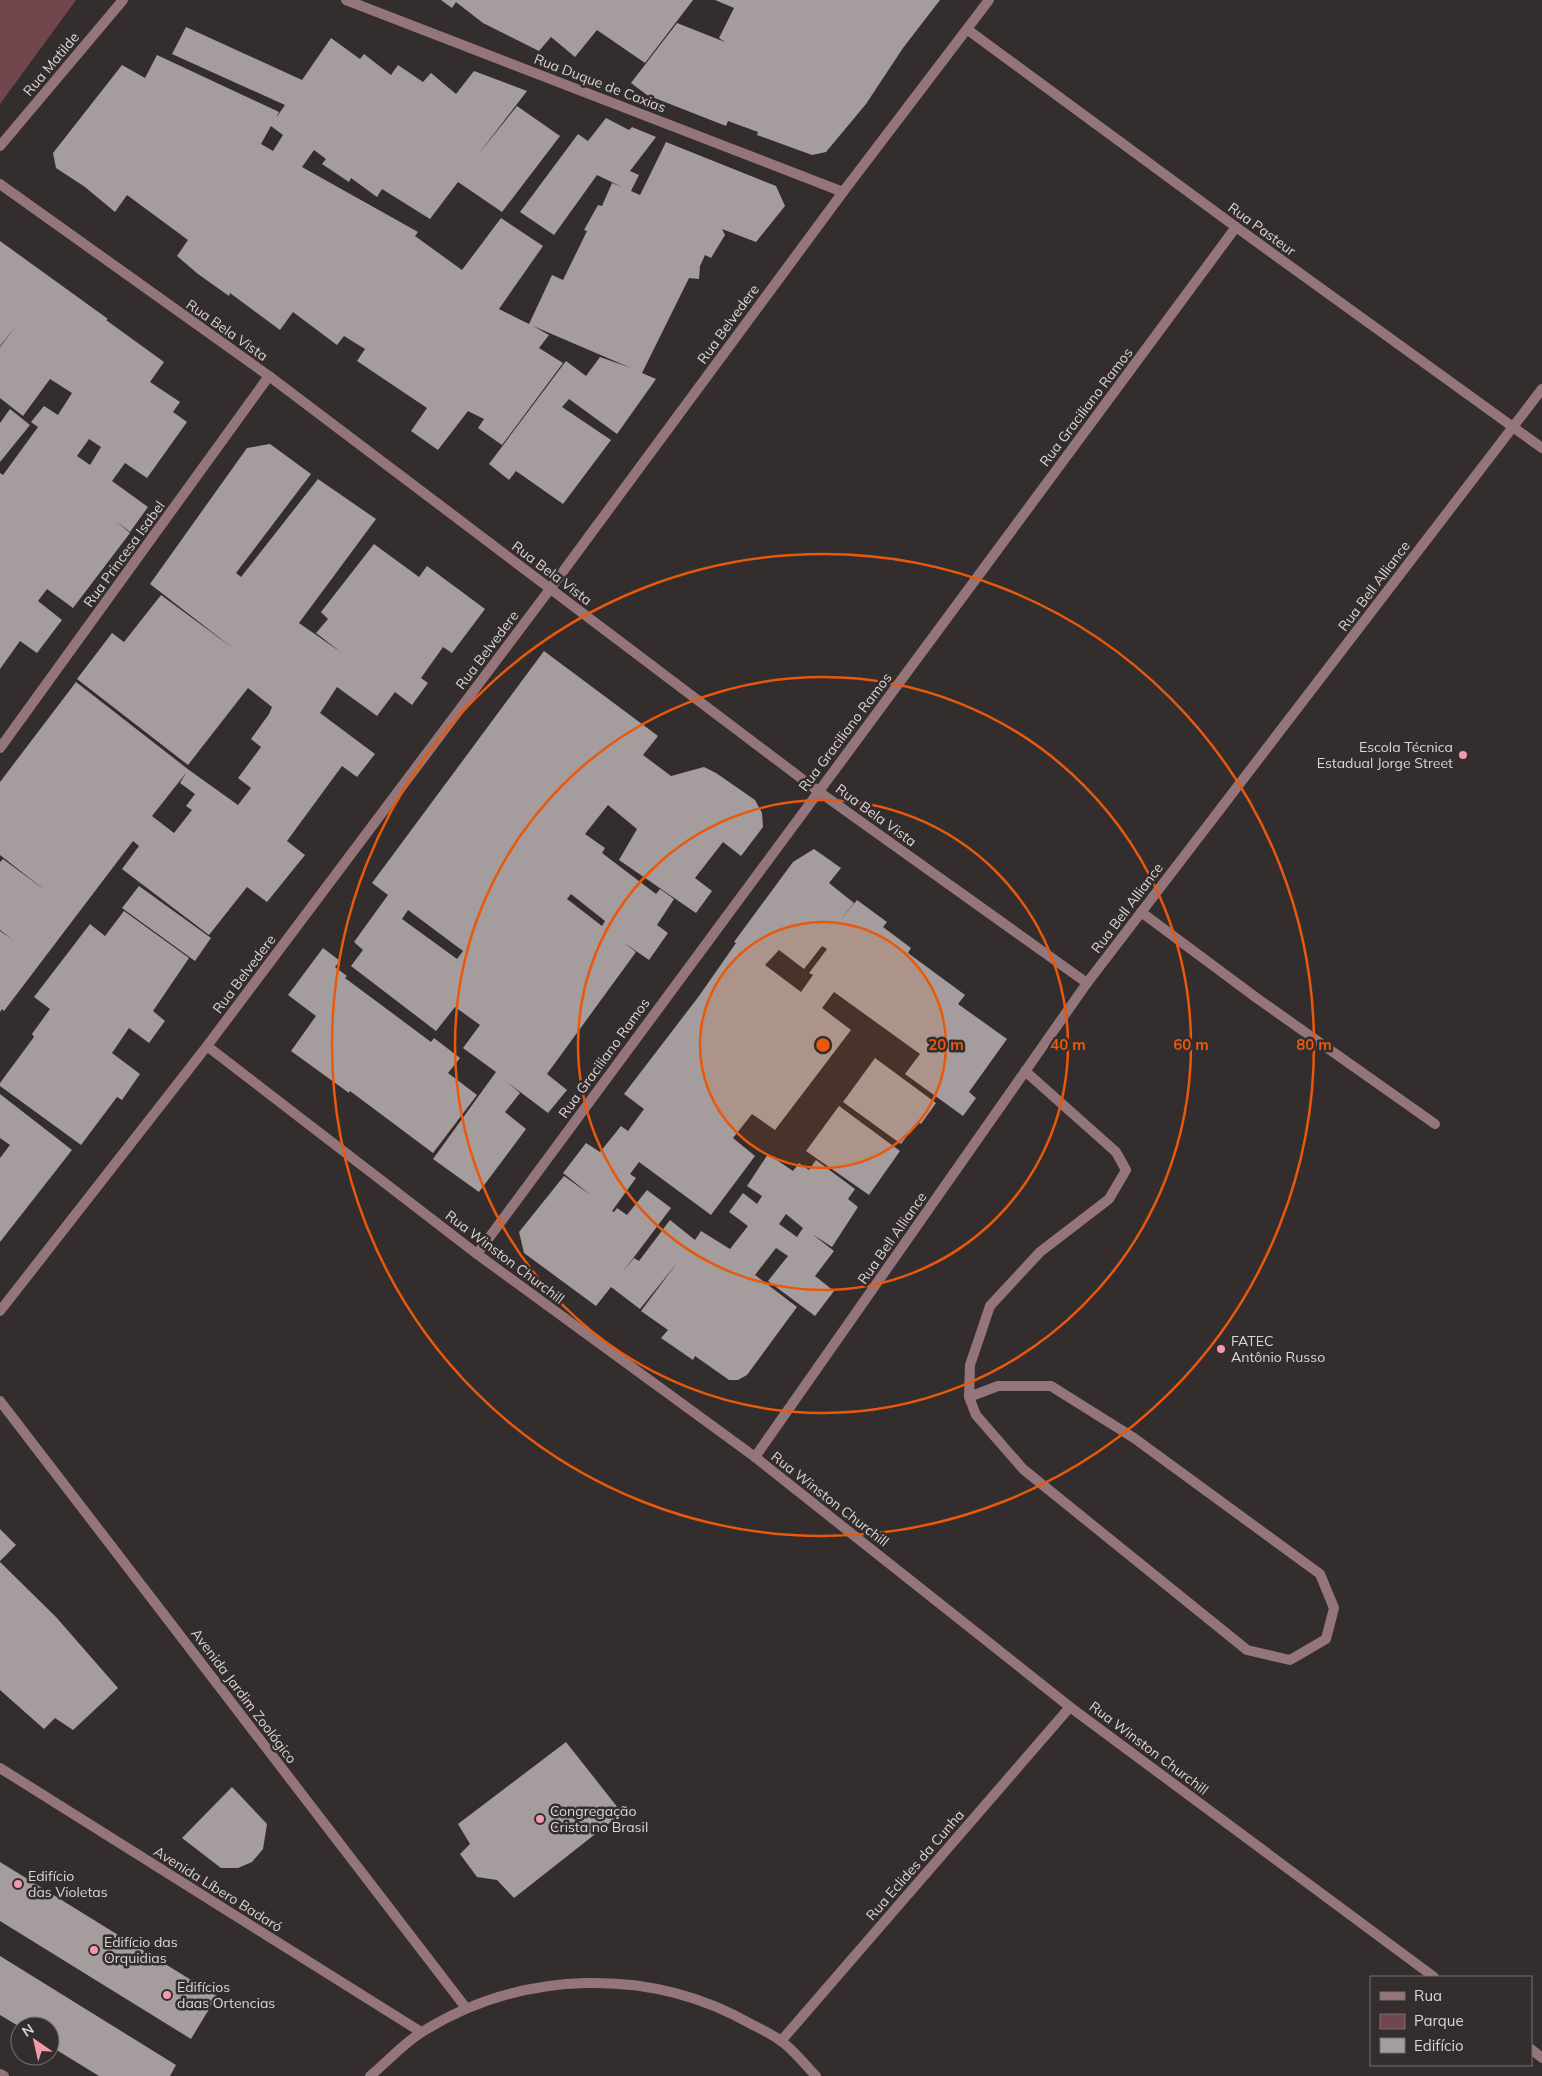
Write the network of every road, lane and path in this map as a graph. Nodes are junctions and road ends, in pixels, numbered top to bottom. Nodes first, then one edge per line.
1 (123, 0) edge
2 (346, 0) edge
3 (989, 0) edge
4 (968, 30) junction
5 (0, 146) edge
6 (0, 184) edge
7 (843, 192) junction
8 (1236, 228) junction
9 (269, 376) junction
10 (1542, 390) edge
11 (1514, 426) junction
12 (1542, 448) edge
13 (550, 589) junction
14 (0, 748) edge
15 (818, 791) junction
16 (1141, 912) junction
17 (1087, 983) junction
18 (207, 1046) junction
19 (1025, 1072) junction
20 (1435, 1124) dead end
21 (477, 1254) junction
22 (0, 1311) edge
23 (969, 1397) junction
24 (0, 1401) edge
25 (755, 1457) junction
26 (1070, 1707) junction
27 (0, 1768) edge
28 (1433, 1976) edge
29 (466, 2008) junction
30 (421, 2032) junction
31 (781, 2041) junction
32 (1532, 2050) edge
33 (1542, 2058) edge
34 (0, 2074) edge
35 (4, 2076) edge
36 (370, 2076) edge
37 (816, 2076) edge

1 - 5 street, Rua Matilde
2 - 7 street, Rua Duque de Caxias
3 - 4 street, Rua Belvedere
4 - 7 street, Rua Belvedere
4 - 8 street, Rua Pasteur
6 - 9 street, Rua Bela Vista
7 - 13 street, Rua Belvedere
8 - 11 street, Rua Pasteur
8 - 15 street, Rua Graciliano Ramos
9 - 13 street, Rua Bela Vista
9 - 14 street, Rua Princesa Isabel
10 - 11 street, Rua Bell Alliance
11 - 12 street, Rua Pasteur
11 - 16 street, Rua Bell Alliance
13 - 15 street, Rua Bela Vista
13 - 18 street, Rua Belvedere
15 - 17 street, Rua Bela Vista
15 - 21 street, Rua Graciliano Ramos
16 - 17 street, Rua Bell Alliance
16 - 20 street
17 - 19 street, Rua Bell Alliance
18 - 21 street, Rua Winston Churchill
18 - 22 street, Rua Belvedere
19 - 23 street
19 - 25 street, Rua Bell Alliance
21 - 25 street, Rua Winston Churchill
23 - 23 street
24 - 29 street, Avenida Jardim Zoológico
25 - 26 street, Rua Winston Churchill
26 - 28 street, Rua Winston Churchill
26 - 31 street, Rua Eclides da Cunha
27 - 30 street, Avenida Líbero Badaró
29 - 30 street
29 - 31 street
30 - 36 street
31 - 37 street
32 - 33 street
34 - 35 street

